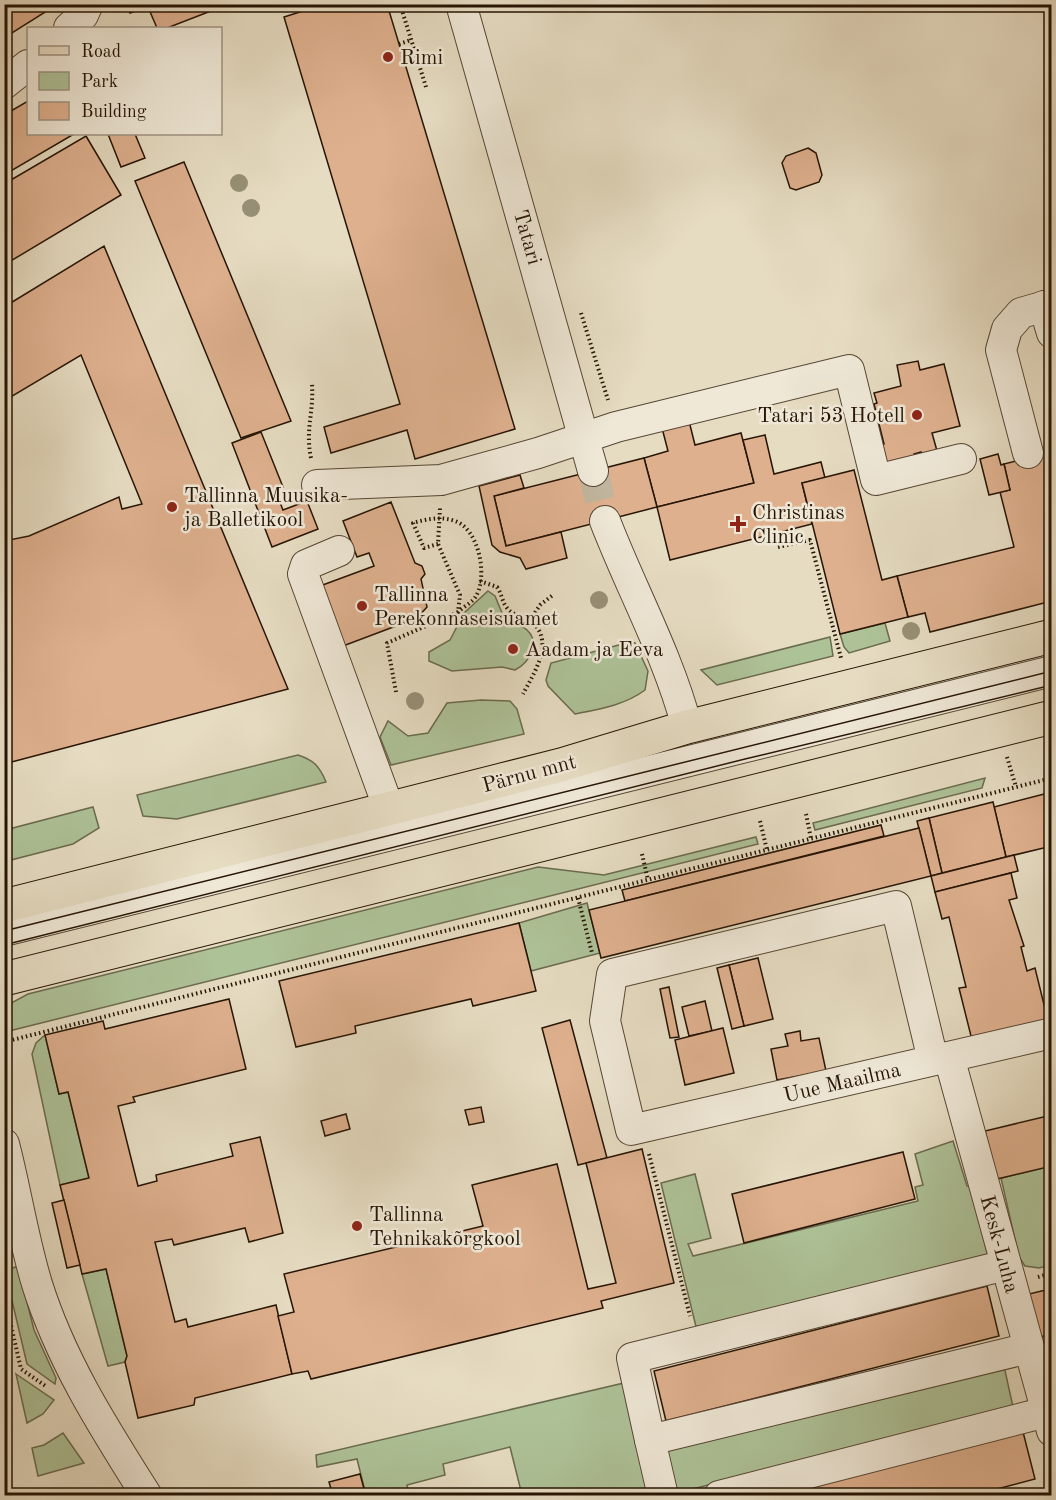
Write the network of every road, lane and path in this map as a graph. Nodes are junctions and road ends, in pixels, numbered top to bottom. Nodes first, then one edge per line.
1 (88, 4) edge
2 (400, 4) edge
3 (461, 4) edge
4 (70, 27) edge
5 (411, 40) junction
6 (399, 44) dead end
7 (27, 66) edge
8 (4, 84) edge
9 (426, 87) dead end
10 (1049, 314) edge
11 (312, 384) dead end
12 (307, 437) dead end
13 (585, 439) junction
14 (1028, 453) dead end
15 (961, 459) dead end
16 (592, 471) tunnel mouth
17 (441, 480) junction
18 (317, 485) dead end
19 (439, 518) junction
20 (605, 521) tunnel mouth
21 (438, 544) junction
22 (778, 547) dead end
23 (339, 551) dead end
24 (480, 581) junction
25 (553, 595) dead end
26 (458, 612) junction
27 (530, 620) junction
28 (1052, 636) edge
29 (842, 662) dead end
30 (1052, 671) edge
31 (396, 692) dead end
32 (523, 694) dead end
33 (1052, 717) edge
34 (687, 727) junction
35 (1052, 778) edge
36 (389, 809) junction
37 (806, 814) dead end
38 (761, 826) dead end
39 (811, 839) junction
40 (767, 850) junction
41 (642, 854) dead end
42 (648, 880) junction
43 (578, 898) junction
44 (4, 906) edge
45 (4, 931) edge
46 (612, 974) junction
47 (4, 979) edge
48 (1052, 1033) edge
49 (4, 1042) edge
50 (941, 1059) junction
51 (637, 1129) junction
52 (4, 1144) edge
53 (1006, 1265) junction
54 (696, 1342) junction
55 (1029, 1348) junction
56 (1049, 1422) edge
57 (650, 1440) junction
58 (147, 1496) edge
59 (663, 1496) edge
60 (719, 1496) edge

1 - 4 street
2 - 5 path
3 - 13 street, Tatari
5 - 6 path
5 - 9 path
7 - 8 street
10 - 14 street
11 - 12 path
13 - 15 street
13 - 16 street, Tatari
13 - 17 street
17 - 18 street
17 - 19 path
19 - 21 path
19 - 21 path
19 - 24 path
20 - 34 street
21 - 26 path
22 - 29 path
23 - 36 street
24 - 26 path
24 - 27 path
25 - 27 path
26 - 31 path
27 - 32 path
28 - 34 main road, Pärnu mnt
30 - 45 street
33 - 47 main road
34 - 36 main road, Pärnu mnt
35 - 39 path
36 - 44 main road, Pärnu mnt
37 - 39 path
38 - 40 path
39 - 40 path
40 - 42 path
41 - 42 path
42 - 43 path
43 - 46 path
43 - 49 path
46 - 50 street, Kesk-Luha
46 - 51 street
48 - 50 street, Uue Maailma
50 - 51 street, Uue Maailma
50 - 53 street, Kesk-Luha
51 - 54 path
52 - 58 street
53 - 54 street
53 - 55 street, Kesk-Luha
54 - 57 street
55 - 56 street, Kesk-Luha
55 - 57 street
56 - 60 street
57 - 59 street

